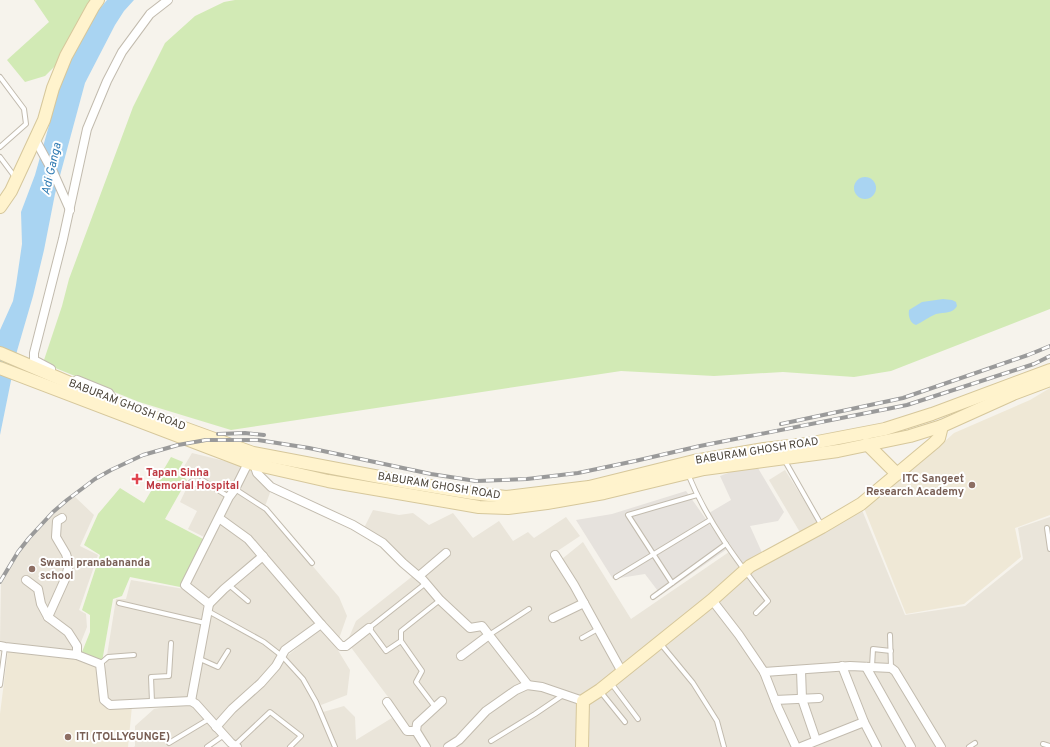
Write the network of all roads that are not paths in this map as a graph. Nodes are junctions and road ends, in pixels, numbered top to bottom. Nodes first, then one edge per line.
1 (98, 0) edge
2 (168, 0) edge
3 (0, 77) edge
4 (35, 139) junction
5 (0, 147) edge
6 (0, 157) edge
7 (16, 179) junction
8 (0, 207) edge
9 (70, 210) junction
10 (0, 353) edge
11 (0, 368) edge
12 (1050, 370) edge
13 (1050, 380) edge
14 (990, 398) junction
15 (108, 403) junction
16 (918, 418) junction
17 (942, 426) junction
18 (919, 433) junction
19 (867, 444) junction
20 (920, 454) junction
21 (784, 459) junction
22 (252, 460) junction
23 (688, 472) junction
24 (897, 474) junction
25 (191, 482) dead end
26 (235, 489) junction
27 (697, 495) junction
28 (229, 497) junction
29 (62, 518) dead end
30 (219, 518) junction
31 (710, 520) junction
32 (822, 527) junction
33 (1047, 528) dead end
34 (726, 544) junction
35 (1050, 549) edge
36 (446, 553) dead end
37 (654, 554) junction
38 (555, 555) dead end
39 (263, 556) junction
40 (312, 563) dead end
41 (745, 571) junction
42 (418, 576) junction
43 (616, 576) dead end
44 (26, 580) dead end
45 (426, 583) junction
46 (672, 583) junction
47 (229, 585) junction
48 (653, 597) dead end
49 (440, 600) junction
50 (712, 600) junction
51 (248, 601) dead end
52 (119, 603) dead end
53 (584, 603) junction
54 (208, 608) junction
55 (529, 609) dead end
56 (756, 613) dead end
57 (48, 617) junction
58 (553, 618) dead end
59 (205, 623) junction
60 (321, 624) junction
61 (369, 628) junction
62 (598, 629) junction
63 (489, 635) junction
64 (890, 635) dead end
65 (582, 638) dead end
66 (401, 641) junction
67 (659, 642) junction
68 (171, 643) dead end
69 (2, 647) edge
70 (228, 651) dead end
71 (890, 651) junction
72 (77, 655) junction
73 (134, 655) dead end
74 (282, 656) junction
75 (461, 656) dead end
76 (200, 659) junction
77 (100, 664) junction
78 (842, 666) junction
79 (869, 667) junction
80 (891, 668) junction
81 (801, 670) junction
82 (622, 672) junction
83 (764, 672) junction
84 (610, 682) junction
85 (0, 685) edge
86 (528, 685) junction
87 (600, 690) junction
88 (564, 694) junction
89 (819, 698) dead end
90 (802, 699) junction
91 (775, 700) junction
92 (191, 701) junction
93 (442, 701) dead end
94 (584, 701) junction
95 (152, 702) junction
96 (386, 702) dead end
97 (435, 708) junction
98 (209, 719) junction
99 (638, 720) dead end
100 (625, 722) dead end
101 (864, 722) junction
102 (216, 727) junction
103 (416, 731) junction
104 (224, 735) junction
105 (816, 740) junction
106 (491, 741) dead end
107 (168, 743) dead end
108 (974, 743) dead end
109 (1043, 744) dead end
110 (236, 746) edge
111 (1050, 746) edge
112 (207, 747) edge
113 (290, 747) edge
114 (335, 747) edge
115 (426, 747) edge
116 (448, 747) edge
117 (582, 747) edge
118 (724, 747) edge
119 (796, 747) edge
120 (801, 747) edge
121 (877, 747) edge
122 (912, 747) edge
123 (941, 747) edge
124 (969, 747) edge

1 - 4 main road
2 - 9 street
3 - 5 lane
4 - 7 main road
4 - 9 street
6 - 7 lane
7 - 8 main road
9 - 15 street
10 - 15 main road, BABURAM GHOSH ROAD
11 - 15 main road, BABURAM GHOSH ROAD
12 - 14 main road, BABURAM GHOSH ROAD
13 - 14 main road, BABURAM GHOSH ROAD
14 - 16 main road, BABURAM GHOSH ROAD
14 - 17 main road, BABURAM GHOSH ROAD
15 - 22 main road, BABURAM GHOSH ROAD
16 - 18 main road
16 - 22 main road, BABURAM GHOSH ROAD
17 - 18 main road, BABURAM GHOSH ROAD
17 - 20 main road
18 - 19 main road, BABURAM GHOSH ROAD
18 - 20 main road
19 - 21 main road, BABURAM GHOSH ROAD
19 - 24 main road
20 - 24 main road
21 - 23 main road, BABURAM GHOSH ROAD
21 - 32 lane
22 - 23 main road, BABURAM GHOSH ROAD
22 - 26 street
22 - 42 street
23 - 27 lane
24 - 32 main road
25 - 28 lane
26 - 28 street
26 - 40 lane
27 - 31 lane
27 - 37 lane
28 - 30 street
29 - 57 street
30 - 39 street
30 - 54 street
31 - 34 lane
31 - 37 lane
32 - 41 main road
33 - 35 lane
34 - 41 lane
34 - 46 lane
36 - 42 street
37 - 43 lane
37 - 46 lane
38 - 53 street
39 - 47 street
39 - 60 street
41 - 50 main road
41 - 56 lane
42 - 45 street
44 - 57 street
45 - 49 street
45 - 61 lane
46 - 48 lane
47 - 51 lane
47 - 54 street
49 - 63 street
49 - 66 lane
50 - 67 main road
50 - 83 street
52 - 59 lane
53 - 58 street
53 - 62 street
54 - 59 street
54 - 74 lane
55 - 63 lane
57 - 72 street
59 - 76 street
60 - 61 street
60 - 74 street
61 - 66 lane
62 - 65 lane
62 - 82 street
63 - 75 street
63 - 86 street
64 - 71 lane
66 - 97 lane
67 - 82 main road
67 - 118 lane
68 - 95 lane
69 - 72 street
69 - 85 lane
70 - 76 lane
71 - 79 lane
71 - 80 lane
72 - 77 street
73 - 77 lane
74 - 102 street
74 - 114 lane
76 - 92 street
77 - 95 street
78 - 79 street
78 - 81 street
78 - 101 street
79 - 80 street
79 - 122 street
80 - 123 street
81 - 83 street
81 - 90 street
82 - 84 main road
83 - 91 street
84 - 87 main road
84 - 99 lane
86 - 88 street
86 - 116 street
87 - 94 main road
87 - 100 lane
88 - 94 street
88 - 106 lane
89 - 90 street
90 - 91 street
90 - 105 street
91 - 119 street
92 - 95 street
92 - 98 street
93 - 97 street
94 - 117 main road
96 - 103 street
97 - 103 street
98 - 102 street
98 - 107 lane
101 - 105 street
101 - 121 street
102 - 104 street
103 - 115 street
104 - 110 street
104 - 112 lane
105 - 120 street
108 - 124 lane
109 - 111 lane
110 - 113 lane

